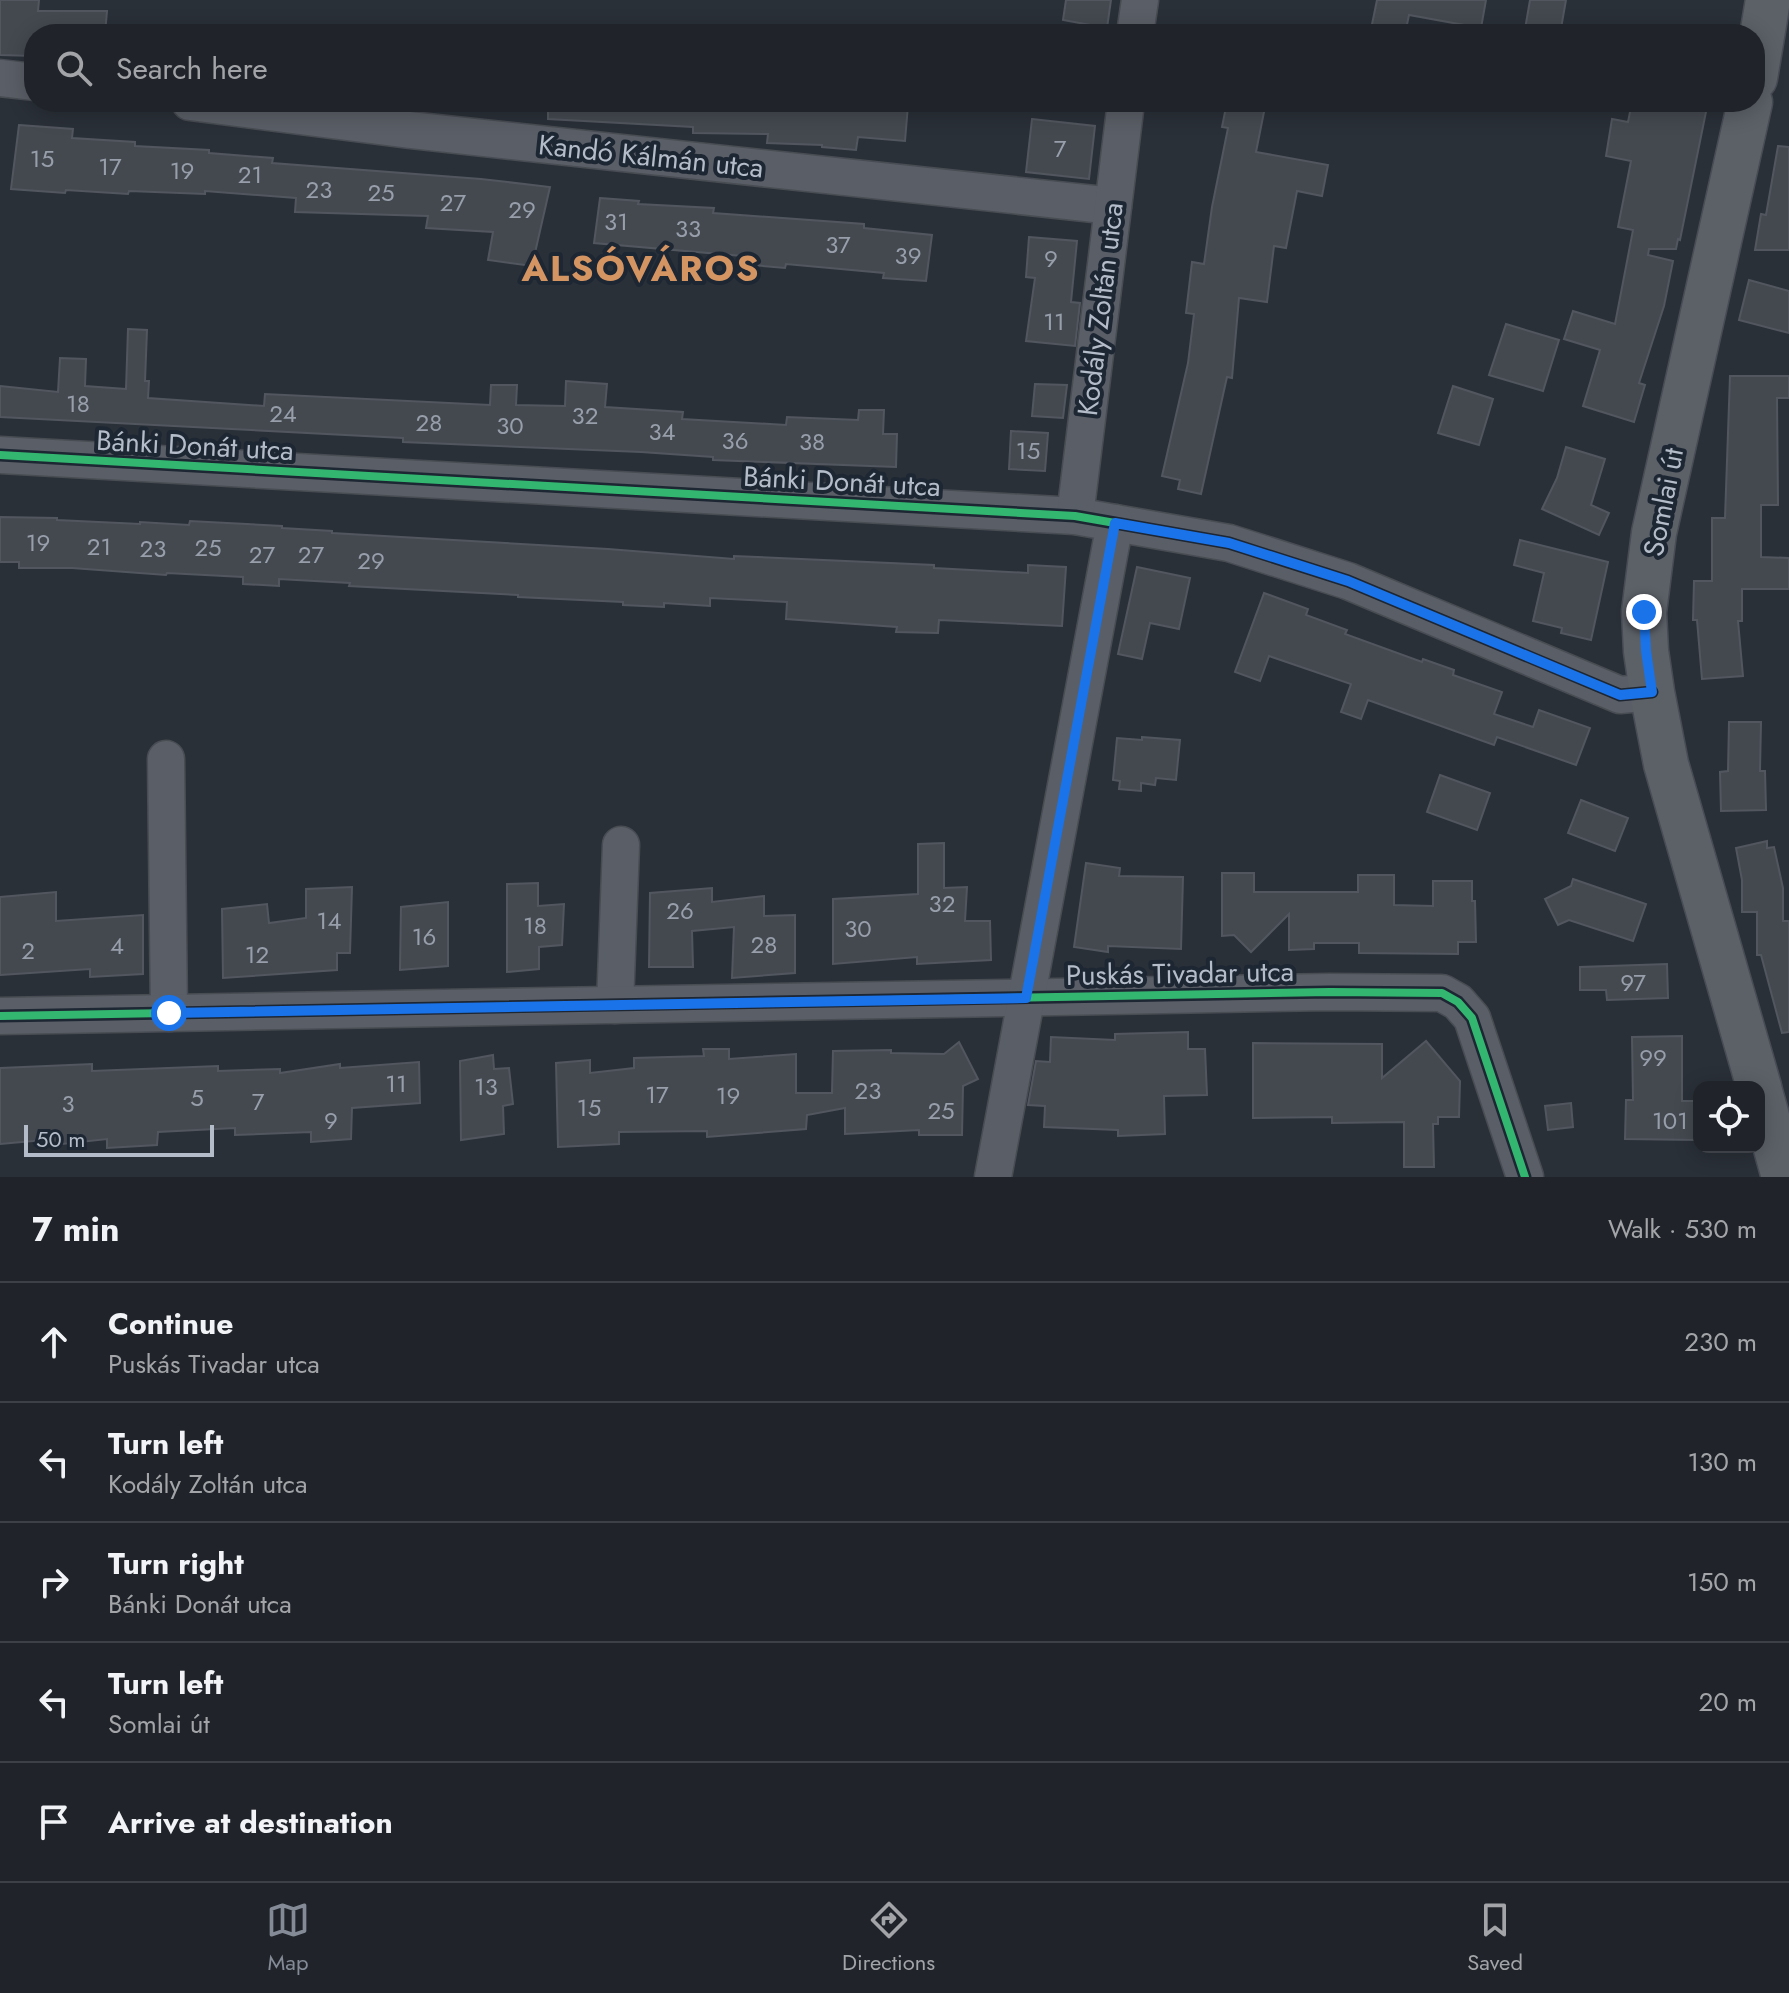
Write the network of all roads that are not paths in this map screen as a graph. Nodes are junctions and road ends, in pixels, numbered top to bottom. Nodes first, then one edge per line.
1 (1140, 0) edge
2 (1768, 0) edge
3 (1136, 24) edge
4 (1764, 24) edge
5 (0, 78) edge
6 (24, 81) edge
7 (269, 112) edge
8 (1125, 112) edge
9 (1748, 112) edge
10 (1113, 206) junction
11 (0, 455) edge
12 (1075, 516) junction
13 (1115, 523) junction
14 (1652, 692) junction
15 (166, 759) dead end
16 (621, 845) dead end
17 (1026, 998) junction
18 (615, 1005) junction
19 (169, 1013) junction
20 (0, 1016) edge
21 (1757, 1081) edge
22 (1765, 1109) edge
23 (1524, 1173) edge
24 (993, 1177) edge
25 (1784, 1177) edge

1 - 3 street
2 - 4 main road
5 - 6 street
7 - 10 street, Kandó Kálmán utca
8 - 10 street, Kodály Zoltán utca
9 - 14 main road, Somlai út
10 - 12 street, Kodály Zoltán utca
11 - 12 street, Bánki Donát utca
12 - 13 street, Bánki Donát utca
13 - 14 street, Bánki Donát utca
13 - 17 street
14 - 21 main road, Somlai út
15 - 19 street
16 - 18 street
17 - 18 street, Puskás Tivadar utca
17 - 23 street, Puskás Tivadar utca
17 - 24 street
18 - 19 street, Puskás Tivadar utca
19 - 20 street, Puskás Tivadar utca
22 - 25 main road, Somlai út

